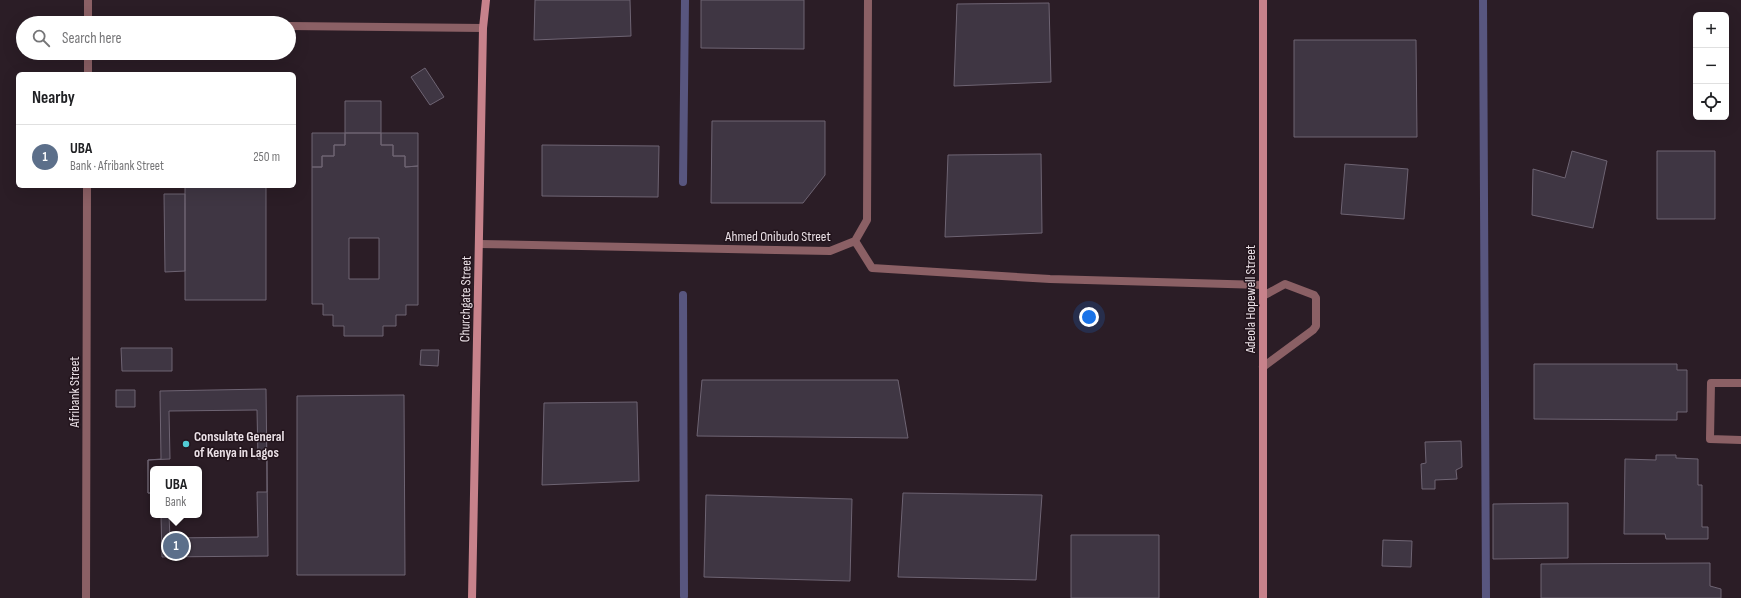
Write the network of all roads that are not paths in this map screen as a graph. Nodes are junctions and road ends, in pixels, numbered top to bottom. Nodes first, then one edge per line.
1 (88, 0) edge
2 (486, 0) edge
3 (868, 0) edge
4 (1263, 0) edge
5 (88, 16) edge
6 (296, 26) edge
7 (483, 28) junction
8 (88, 60) edge
9 (88, 72) edge
10 (87, 188) edge
11 (855, 241) junction
12 (479, 244) junction
13 (1263, 285) junction
14 (1263, 296) junction
15 (1263, 367) junction
16 (1741, 383) edge
17 (1741, 440) edge
18 (86, 598) edge
19 (472, 598) edge
20 (1263, 598) edge

1 - 5 street
2 - 7 street, Churchgate Street
3 - 11 street
4 - 13 street, Adeola Hopewell Street
6 - 7 street
7 - 12 street, Churchgate Street
8 - 9 street
10 - 18 street, Afribank Street
11 - 12 street, Ahmed Onibudo Street
11 - 13 street
12 - 19 street, Churchgate Street
13 - 14 street, Adeola Hopewell Street
14 - 15 street, Adeola Hopewell Street
14 - 15 street
15 - 20 street, Adeola Hopewell Street
16 - 17 street

